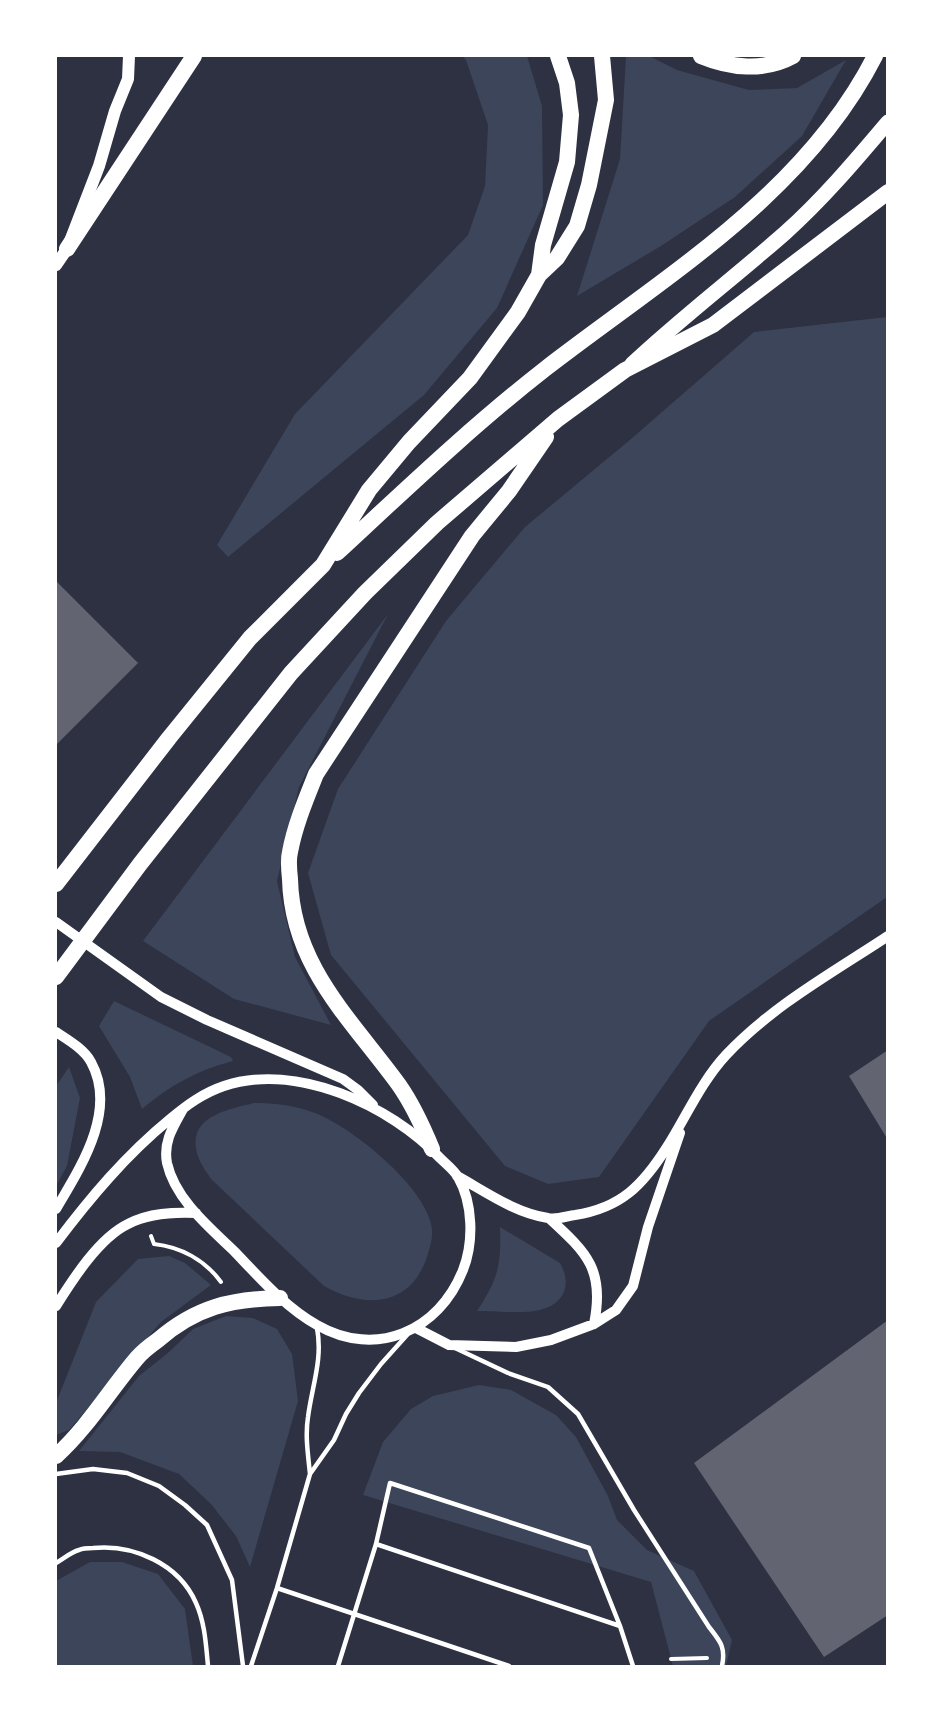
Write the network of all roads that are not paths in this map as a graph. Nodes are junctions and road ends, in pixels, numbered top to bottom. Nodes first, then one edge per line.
1 (129, 56) edge
2 (194, 56) edge
3 (558, 56) edge
4 (602, 56) edge
5 (701, 56) edge
6 (793, 56) edge
7 (875, 56) edge
8 (888, 122) edge
9 (888, 192) edge
10 (67, 249) junction
11 (56, 265) edge
12 (539, 275) junction
13 (625, 370) junction
14 (558, 419) junction
15 (323, 566) junction
16 (56, 884) edge
17 (56, 922) edge
18 (888, 936) edge
19 (56, 977) edge
20 (56, 1032) edge
21 (183, 1109) junction
22 (377, 1109) junction
23 (687, 1113) junction
24 (432, 1149) junction
25 (457, 1176) junction
26 (56, 1209) edge
27 (196, 1213) junction
28 (550, 1219) junction
29 (56, 1243) edge
30 (280, 1298) junction
31 (56, 1306) edge
32 (594, 1324) junction
33 (317, 1325) junction
34 (413, 1329) junction
35 (449, 1345) junction
36 (56, 1456) edge
37 (56, 1474) edge
38 (310, 1474) junction
39 (376, 1544) junction
40 (56, 1563) edge
41 (277, 1588) junction
42 (355, 1614) junction
43 (620, 1626) junction
44 (208, 1666) edge
45 (243, 1666) edge
46 (251, 1666) edge
47 (338, 1666) edge
48 (509, 1666) edge
49 (633, 1666) edge
50 (722, 1666) edge

1 - 10 main road
2 - 10 highway
3 - 12 highway
4 - 12 highway
5 - 6 highway
7 - 15 highway
8 - 13 main road
9 - 13 highway
10 - 11 main road
12 - 15 highway
13 - 14 highway
14 - 19 highway
14 - 24 highway
15 - 16 highway
17 - 22 street
18 - 23 street
20 - 26 street
21 - 22 street
21 - 27 street
21 - 29 street
22 - 24 street
23 - 28 street
23 - 32 street
24 - 25 street
25 - 28 street
25 - 34 street
27 - 30 street
27 - 31 street
28 - 32 street
30 - 33 street
30 - 36 highway
32 - 35 street
33 - 34 street
33 - 38 lane
34 - 35 street
34 - 38 lane
35 - 50 lane
37 - 45 lane
38 - 41 lane
39 - 42 lane
39 - 43 lane
39 - 43 lane
40 - 44 lane
41 - 42 lane
41 - 46 lane
42 - 47 lane
42 - 48 lane
43 - 49 lane

